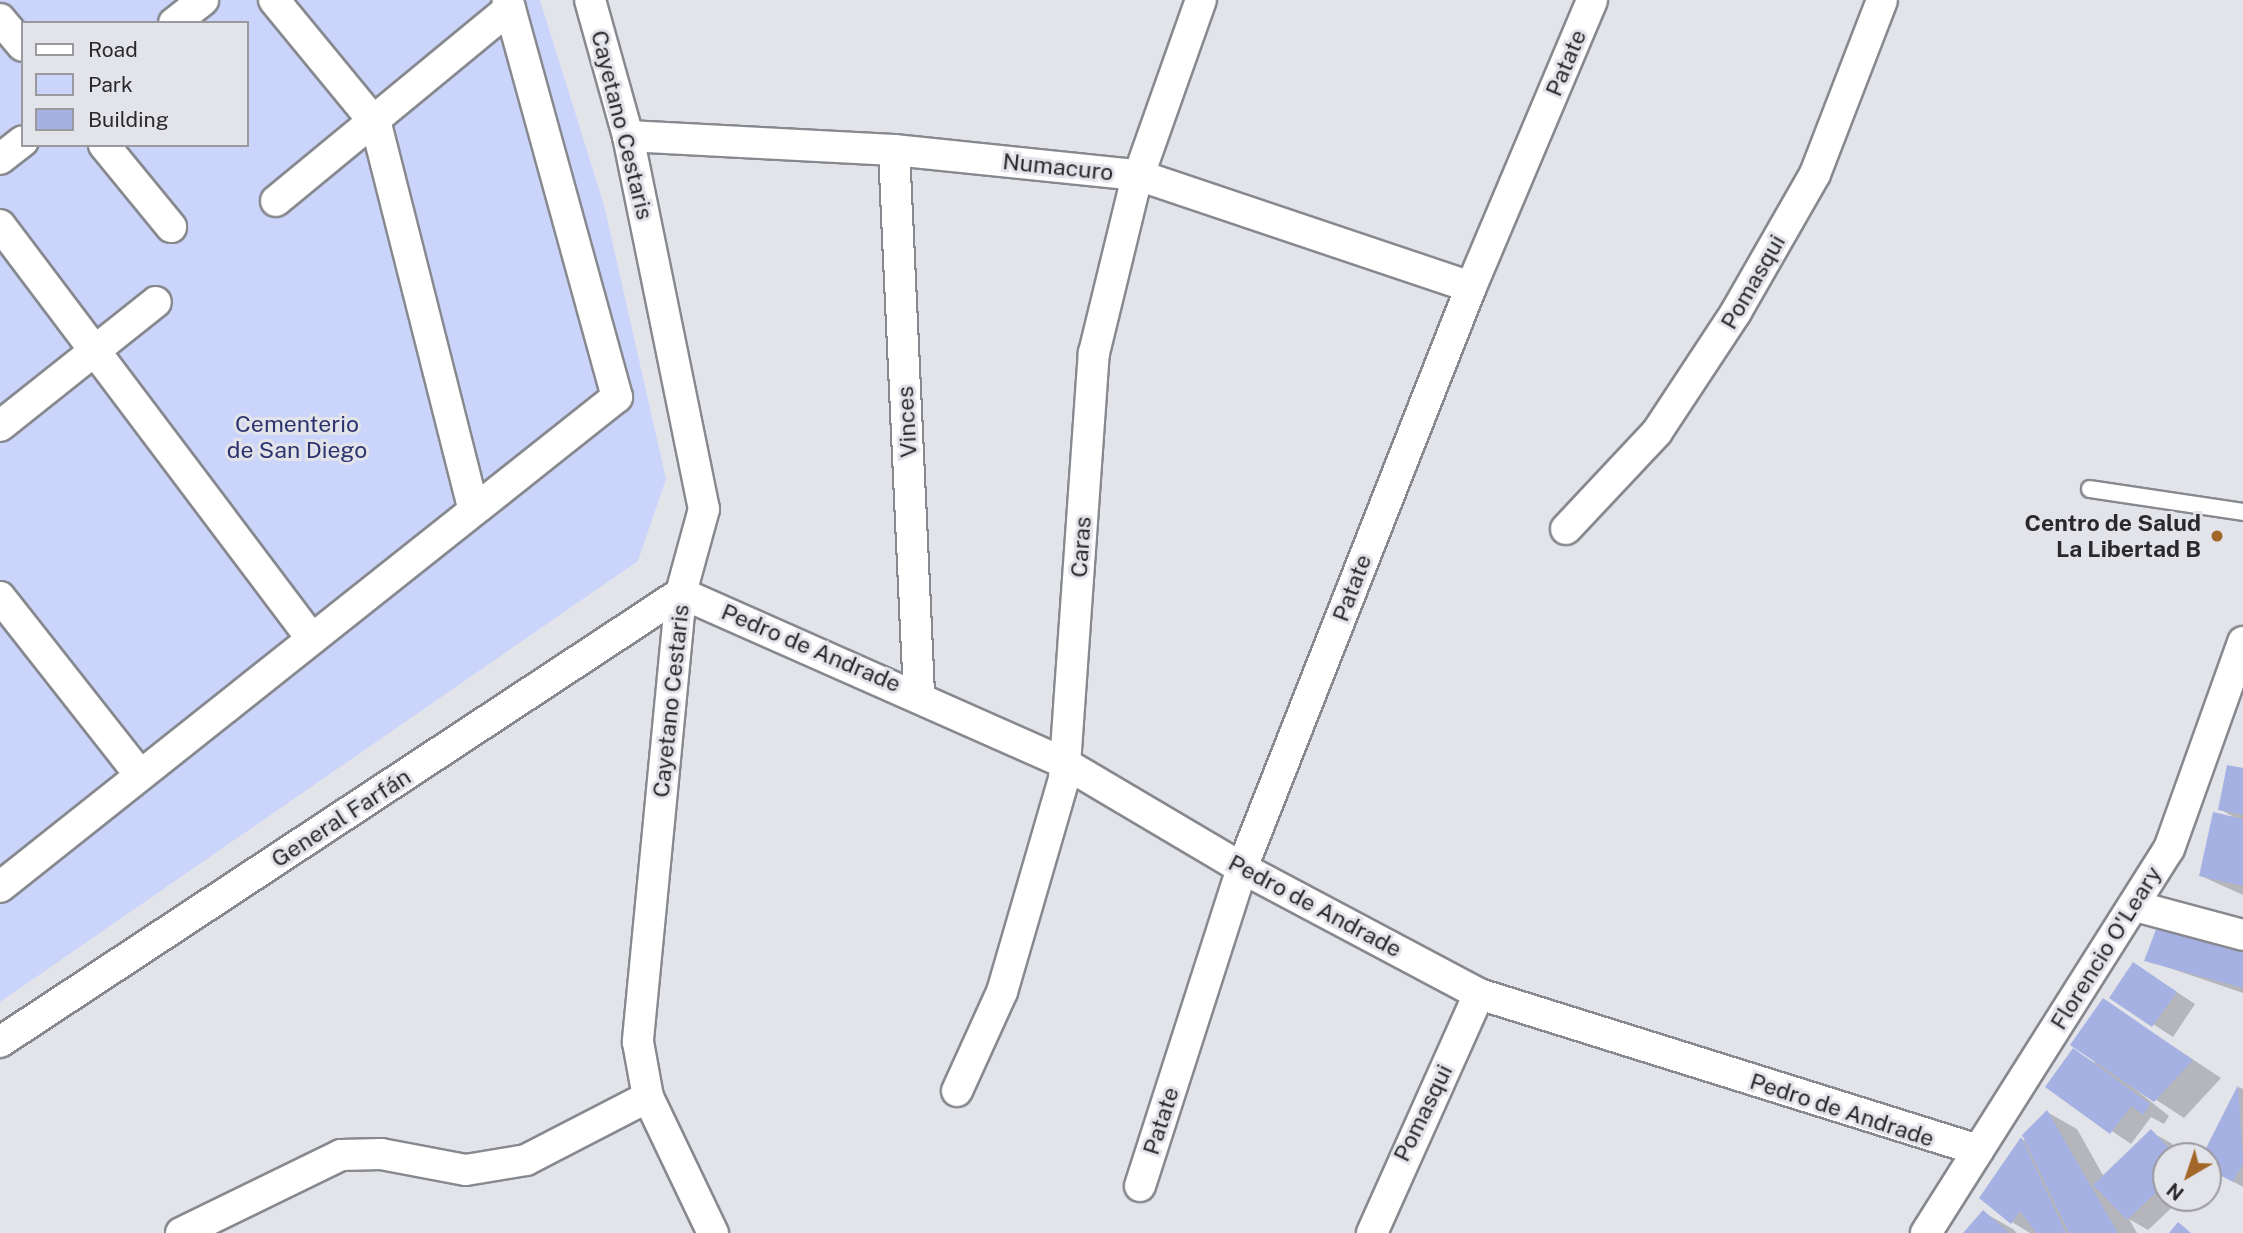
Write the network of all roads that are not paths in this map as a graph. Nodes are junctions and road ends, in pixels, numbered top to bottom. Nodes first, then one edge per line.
1 (203, 0) edge
2 (274, 0) edge
3 (590, 0) edge
4 (1201, 0) edge
5 (1592, 0) edge
6 (1882, 0) edge
7 (509, 4) edge
8 (0, 19) edge
9 (177, 21) edge
10 (21, 44) edge
11 (376, 124) junction
12 (628, 136) junction
13 (21, 143) edge
14 (106, 147) edge
15 (894, 150) junction
16 (0, 159) edge
17 (1138, 175) junction
18 (276, 201) dead end
19 (0, 225) edge
20 (171, 227) dead end
21 (1471, 287) junction
22 (156, 302) dead end
23 (95, 351) junction
24 (0, 426) edge
25 (2090, 489) dead end
26 (474, 510) junction
27 (2243, 512) edge
28 (1566, 529) dead end
29 (681, 593) junction
30 (0, 597) edge
31 (313, 639) junction
32 (2243, 642) edge
33 (919, 694) junction
34 (1066, 764) junction
35 (140, 775) junction
36 (1242, 868) junction
37 (0, 887) edge
38 (2135, 906) junction
39 (2243, 935) edge
40 (1479, 994) junction
41 (0, 1042) edge
42 (957, 1091) dead end
43 (648, 1097) junction
44 (1978, 1150) junction
45 (1140, 1186) dead end
46 (181, 1233) edge
47 (713, 1233) edge
48 (1372, 1233) edge
49 (1926, 1233) edge

1 - 9 street
2 - 11 street
3 - 12 street, Cayetano Cestaris
4 - 17 street, Caras
5 - 21 street, Patate
6 - 28 street, Pomasqui
7 - 11 street
7 - 26 street
8 - 10 street
11 - 18 street
11 - 26 street
12 - 15 street, Numacuro
12 - 29 street, Cayetano Cestaris
13 - 16 street
14 - 20 street
15 - 17 street, Numacuro
15 - 33 street, Vinces
17 - 21 street, Numacuro
17 - 34 street, Caras
19 - 23 street
21 - 36 street, Patate
22 - 23 street
23 - 24 street
23 - 31 street
25 - 27 lane
26 - 31 street
29 - 33 street, Pedro de Andrade
29 - 41 street, General Farfán
29 - 43 street, Cayetano Cestaris
30 - 35 street
31 - 35 street
32 - 38 street, Florencio O'Leary
33 - 34 street, Pedro de Andrade
34 - 36 street, Pedro de Andrade
34 - 42 street, Caras
35 - 37 street
36 - 40 street, Pedro de Andrade
36 - 45 street, Patate
38 - 39 street
38 - 44 street, Florencio O'Leary
40 - 44 street, Pedro de Andrade
40 - 48 street, Pomasqui
43 - 46 street
43 - 47 street, Cayetano Cestaris
44 - 49 street, Florencio O'Leary

